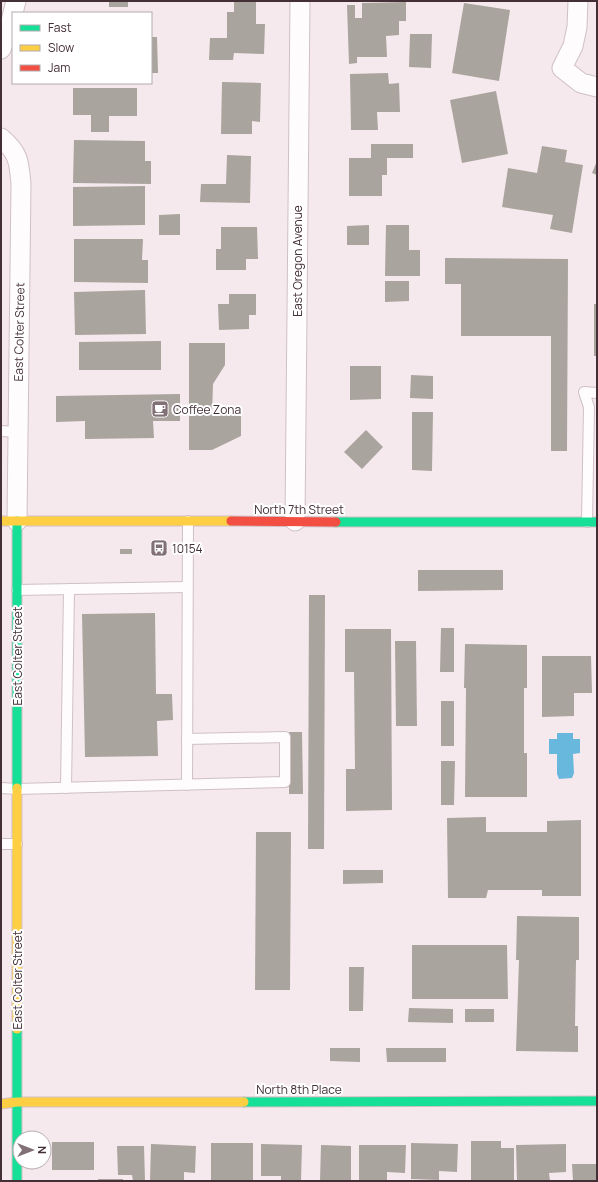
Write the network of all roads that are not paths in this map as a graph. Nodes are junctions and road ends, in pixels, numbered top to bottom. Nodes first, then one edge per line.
1 (16, 1) edge
2 (300, 1) edge
3 (578, 1) edge
4 (13, 12) edge
5 (12, 17) edge
6 (1, 49) edge
7 (597, 87) edge
8 (1, 138) edge
9 (597, 392) edge
10 (9, 432) edge
11 (593, 474) edge
12 (188, 521) junction
13 (295, 521) junction
14 (9, 522) edge
15 (592, 522) edge
16 (187, 587) junction
17 (69, 589) junction
18 (17, 590) junction
19 (187, 739) junction
20 (187, 785) junction
21 (1, 788) edge
22 (66, 788) junction
23 (17, 789) junction
24 (1, 844) edge
25 (17, 844) junction
26 (17, 1102) junction
27 (597, 1102) edge
28 (1, 1104) edge
29 (17, 1181) edge

1 - 4 street
2 - 13 street, East Oregon Avenue
3 - 7 street
5 - 6 street
8 - 10 street, East Colter Street
9 - 11 lane
10 - 14 street, East Colter Street
11 - 15 lane
12 - 13 street, North 7th Street
12 - 14 street, North 7th Street
12 - 16 lane
13 - 15 street, North 7th Street
14 - 18 street, East Colter Street
16 - 17 lane
16 - 19 lane
17 - 18 lane
17 - 22 lane
18 - 23 street, East Colter Street
19 - 20 lane
19 - 20 lane
20 - 22 lane
21 - 23 lane
22 - 23 lane
23 - 25 street, East Colter Street
24 - 25 lane
25 - 26 street, East Colter Street
26 - 27 street, North 8th Place
26 - 28 street, North 8th Place
26 - 29 street, East Colter Street

